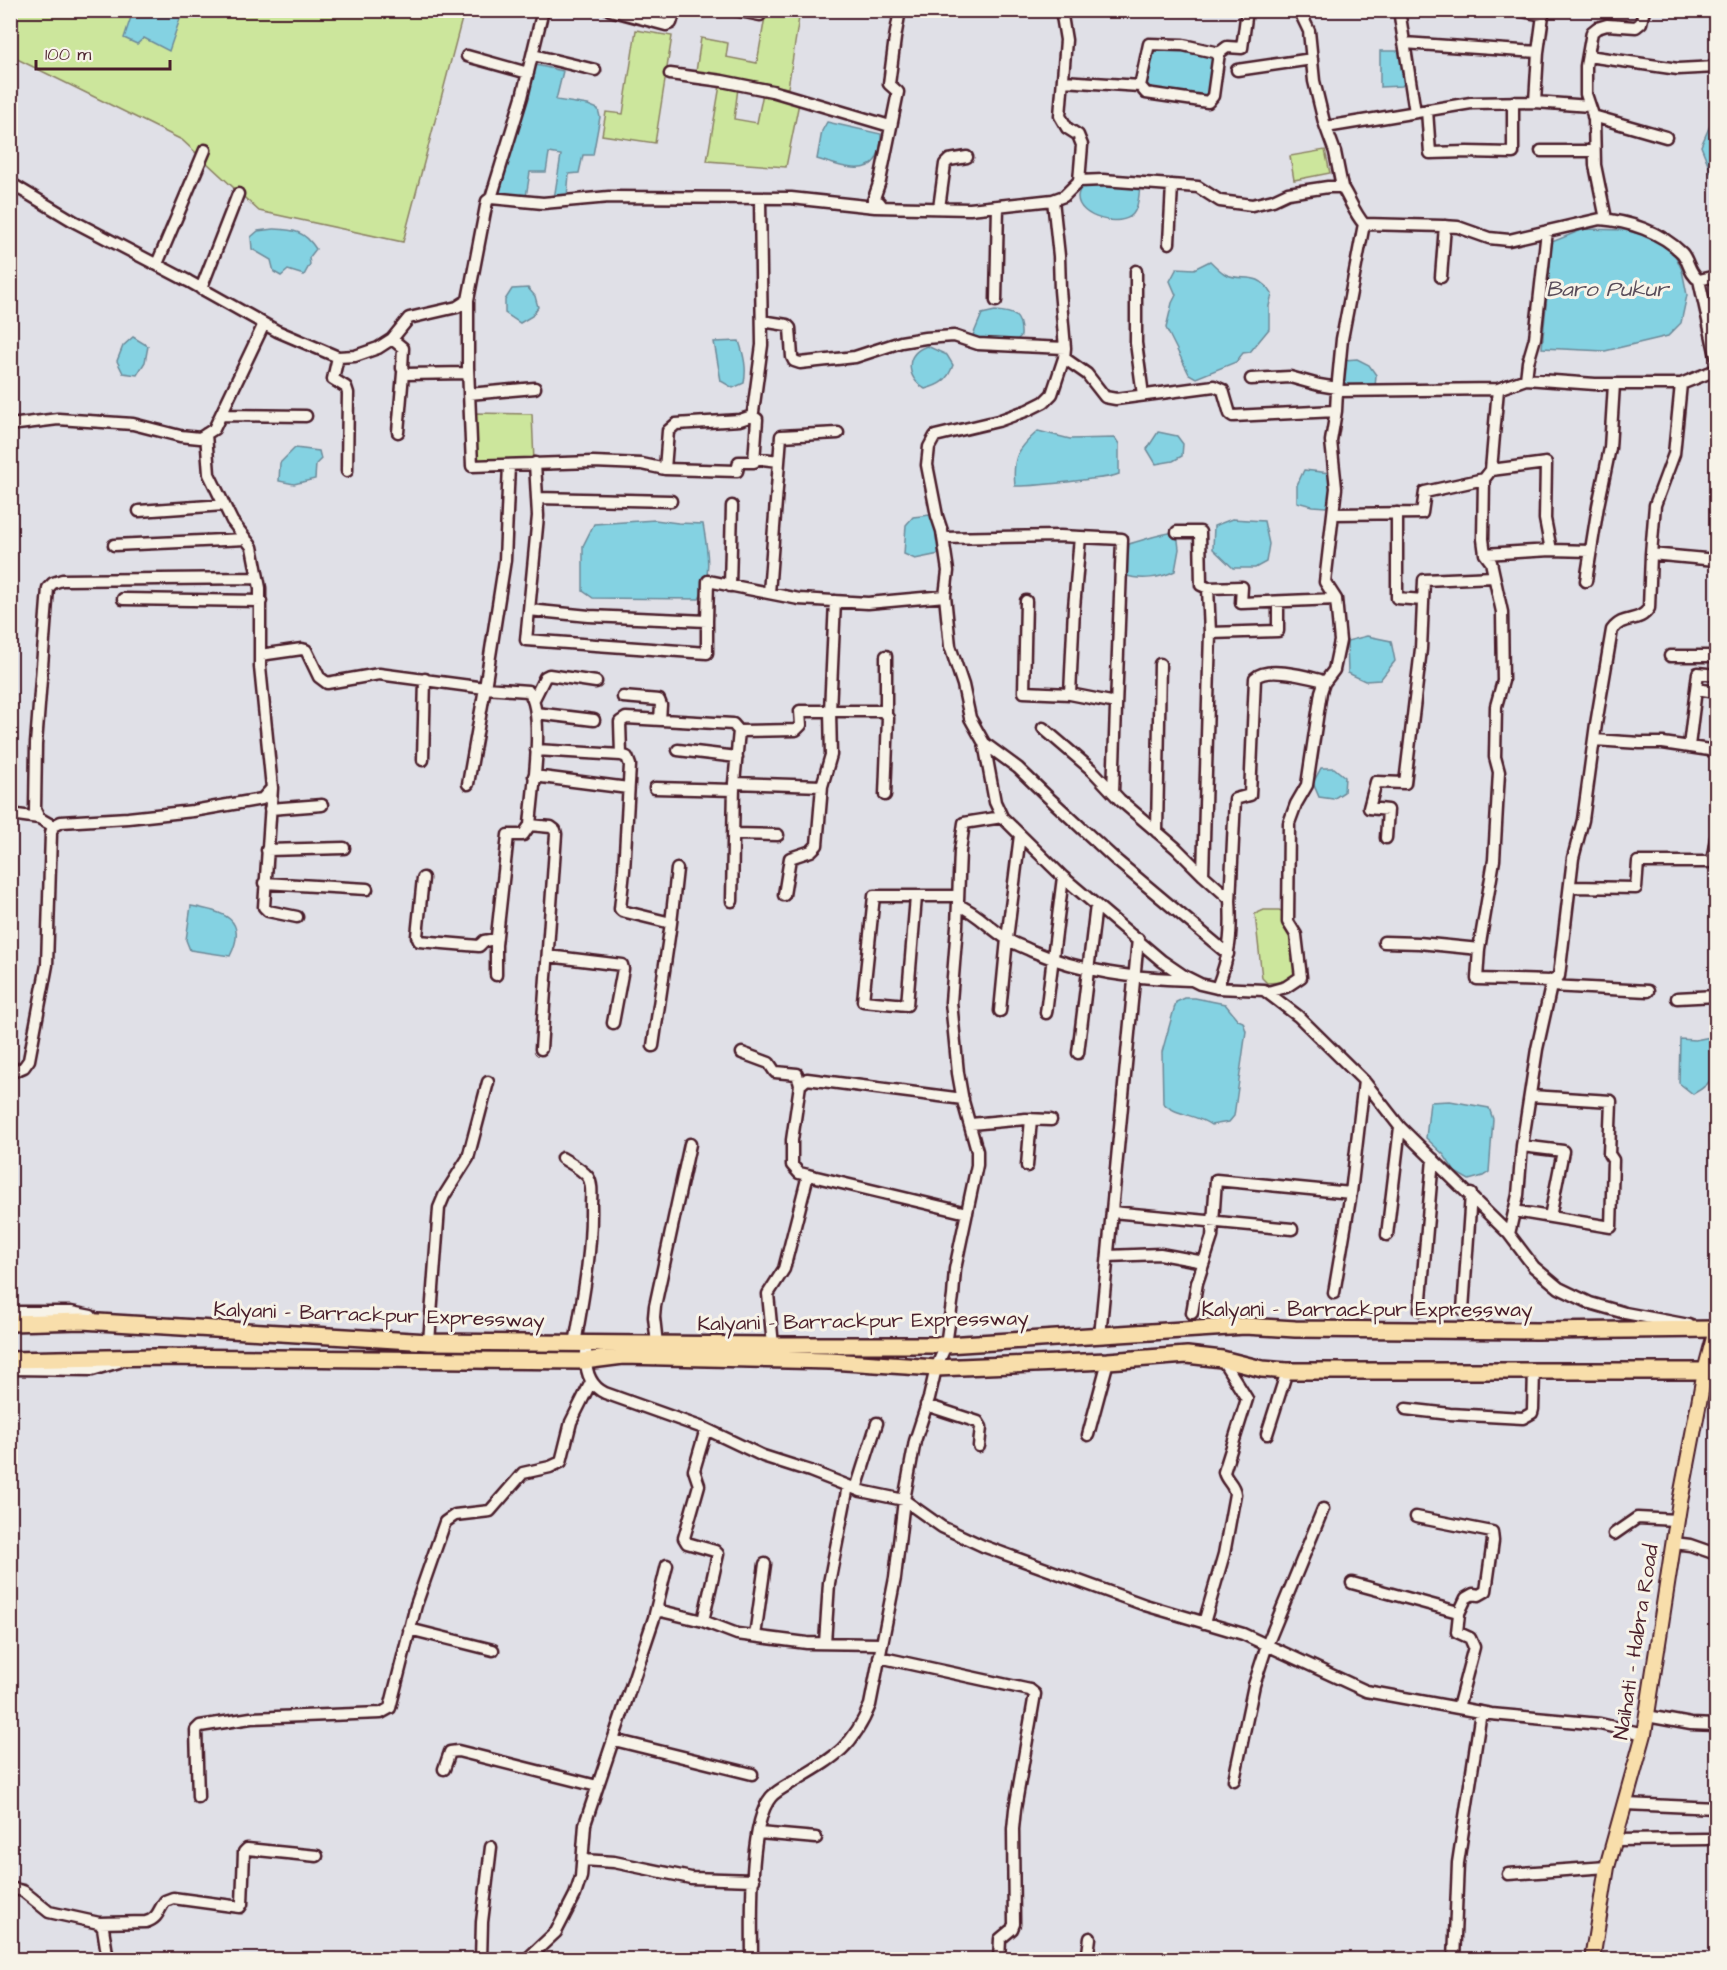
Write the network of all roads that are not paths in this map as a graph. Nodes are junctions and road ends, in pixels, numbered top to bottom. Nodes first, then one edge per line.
1 (543, 10) edge
2 (610, 10) edge
3 (675, 10) edge
4 (735, 10) edge
5 (761, 10) edge
6 (900, 10) edge
7 (1061, 10) edge
8 (1247, 10) edge
9 (1299, 10) edge
10 (1399, 10) edge
11 (1516, 10) edge
12 (1644, 10) edge
13 (1404, 43) junction
14 (1538, 52) junction
15 (1219, 53) junction
16 (533, 55) junction
17 (467, 56) dead end
18 (1588, 56) junction
19 (1312, 59) junction
20 (1716, 67) edge
21 (595, 70) dead end
22 (1237, 70) dead end
23 (528, 73) junction
24 (670, 74) dead end
25 (1063, 81) junction
26 (1140, 86) junction
27 (1513, 102) junction
28 (1535, 102) junction
29 (1427, 110) junction
30 (1591, 111) junction
31 (1415, 112) junction
32 (890, 126) junction
33 (1326, 127) junction
34 (1666, 137) dead end
35 (205, 150) dead end
36 (1594, 151) junction
37 (1541, 152) dead end
38 (967, 157) dead end
39 (1079, 181) junction
40 (10, 183) edge
41 (1172, 185) junction
42 (1342, 187) junction
43 (238, 194) dead end
44 (491, 198) junction
45 (760, 198) junction
46 (1053, 200) junction
47 (998, 206) junction
48 (883, 207) junction
49 (939, 208) junction
50 (1606, 219) junction
51 (1364, 224) junction
52 (1445, 226) junction
53 (1547, 231) junction
54 (1169, 243) dead end
55 (157, 264) junction
56 (1136, 271) dead end
57 (1716, 276) edge
58 (1441, 277) dead end
59 (1700, 280) junction
60 (201, 289) junction
61 (468, 300) junction
62 (996, 301) dead end
63 (762, 321) junction
64 (264, 324) junction
65 (392, 339) junction
66 (1064, 353) junction
67 (1716, 356) edge
68 (338, 357) junction
69 (1716, 370) edge
70 (404, 373) junction
71 (468, 373) junction
72 (1251, 379) dead end
73 (1526, 379) junction
74 (1614, 384) junction
75 (1681, 384) junction
76 (535, 388) dead end
77 (1337, 389) junction
78 (1498, 389) junction
79 (469, 394) junction
80 (1143, 395) junction
81 (1336, 411) junction
82 (221, 415) junction
83 (306, 416) dead end
84 (752, 416) junction
85 (10, 425) edge
86 (398, 432) dead end
87 (838, 433) dead end
88 (206, 434) junction
89 (754, 458) junction
90 (779, 460) junction
91 (535, 464) junction
92 (509, 465) junction
93 (665, 469) junction
94 (347, 471) dead end
95 (1488, 475) junction
96 (537, 498) junction
97 (671, 501) dead end
98 (224, 505) junction
99 (732, 506) dead end
100 (139, 511) dead end
101 (1397, 513) junction
102 (1333, 514) junction
103 (1177, 532) dead end
104 (1080, 537) junction
105 (943, 538) junction
106 (246, 539) junction
107 (114, 545) dead end
108 (1551, 550) junction
109 (1591, 551) junction
110 (1485, 554) junction
111 (1651, 554) junction
112 (1716, 560) edge
113 (1494, 577) junction
114 (258, 578) junction
115 (1586, 581) dead end
116 (730, 586) junction
117 (1208, 588) junction
118 (769, 594) junction
119 (945, 596) junction
120 (123, 599) dead end
121 (1336, 599) junction
122 (1423, 600) junction
123 (261, 601) junction
124 (835, 601) junction
125 (1026, 601) dead end
126 (1278, 602) junction
127 (529, 610) junction
128 (707, 621) junction
129 (1210, 633) junction
130 (260, 655) junction
131 (886, 656) dead end
132 (1670, 656) dead end
133 (1716, 656) edge
134 (1160, 664) dead end
135 (1716, 675) edge
136 (425, 679) junction
137 (596, 682) dead end
138 (1324, 683) junction
139 (485, 687) junction
140 (1696, 689) junction
141 (1716, 692) edge
142 (1070, 694) junction
143 (623, 697) dead end
144 (534, 699) junction
145 (1116, 703) junction
146 (830, 711) junction
147 (536, 713) junction
148 (886, 714) junction
149 (594, 720) dead end
150 (660, 720) junction
151 (1043, 728) dead end
152 (739, 731) junction
153 (1594, 740) junction
154 (984, 743) junction
155 (1689, 746) junction
156 (536, 750) junction
157 (678, 750) dead end
158 (1716, 751) edge
159 (621, 755) junction
160 (736, 758) junction
161 (423, 760) dead end
162 (534, 776) junction
163 (468, 784) dead end
164 (734, 786) junction
165 (822, 786) junction
166 (272, 788) junction
167 (628, 788) junction
168 (655, 788) dead end
169 (1113, 792) junction
170 (885, 795) dead end
171 (322, 805) dead end
172 (270, 809) junction
173 (10, 814) edge
174 (1002, 817) junction
175 (39, 818) junction
176 (530, 825) junction
177 (53, 826) junction
178 (1157, 832) junction
179 (733, 834) junction
180 (778, 835) dead end
181 (1020, 835) junction
182 (1386, 838) dead end
183 (1716, 838) edge
184 (344, 848) dead end
185 (267, 850) junction
186 (1714, 864) edge
187 (677, 869) dead end
188 (1203, 875) junction
189 (1063, 877) junction
190 (423, 878) dead end
191 (264, 883) junction
192 (1570, 887) junction
193 (367, 890) dead end
194 (784, 895) dead end
195 (916, 897) junction
196 (732, 900) dead end
197 (958, 900) junction
198 (1230, 902) junction
199 (1096, 905) junction
200 (297, 917) dead end
201 (671, 923) junction
202 (496, 939) junction
203 (1007, 939) junction
204 (1138, 939) junction
205 (1384, 942) dead end
206 (1479, 949) junction
207 (1228, 954) junction
208 (548, 957) junction
209 (1053, 960) junction
210 (1089, 970) junction
211 (496, 975) dead end
212 (1134, 977) junction
213 (1191, 981) junction
214 (1550, 983) junction
215 (1217, 988) junction
216 (1648, 991) dead end
217 (1268, 992) junction
218 (1716, 996) edge
219 (1677, 998) dead end
220 (1000, 1011) dead end
221 (1046, 1013) dead end
222 (613, 1023) dead end
223 (653, 1046) dead end
224 (541, 1049) dead end
225 (742, 1053) dead end
226 (1078, 1053) dead end
227 (10, 1072) edge
228 (1364, 1081) junction
229 (488, 1082) dead end
230 (800, 1085) junction
231 (1531, 1096) junction
232 (963, 1099) junction
233 (1031, 1119) junction
234 (1051, 1120) dead end
235 (971, 1125) junction
236 (1400, 1127) junction
237 (690, 1144) dead end
238 (1522, 1146) junction
239 (562, 1158) dead end
240 (1433, 1159) junction
241 (1027, 1166) dead end
242 (808, 1175) junction
243 (1351, 1193) junction
244 (1471, 1194) junction
245 (1514, 1211) junction
246 (1112, 1212) junction
247 (967, 1213) junction
248 (1550, 1217) junction
249 (1212, 1221) junction
250 (1292, 1229) dead end
251 (1509, 1234) junction
252 (1387, 1235) dead end
253 (1108, 1256) junction
254 (1204, 1262) junction
255 (1334, 1293) dead end
256 (1420, 1310) dead end
257 (1463, 1310) dead end
258 (10, 1312) edge
259 (1192, 1313) dead end
260 (10, 1323) edge
261 (122, 1323) junction
262 (1716, 1330) edge
263 (1100, 1336) junction
264 (429, 1342) junction
265 (581, 1344) junction
266 (657, 1344) junction
267 (773, 1345) junction
268 (946, 1345) junction
269 (131, 1358) junction
270 (1222, 1359) junction
271 (10, 1360) edge
272 (584, 1361) junction
273 (1108, 1361) junction
274 (936, 1368) junction
275 (10, 1369) edge
276 (1534, 1370) junction
277 (1287, 1371) junction
278 (1711, 1371) edge
279 (591, 1382) junction
280 (926, 1405) junction
281 (1406, 1409) dead end
282 (877, 1423) dead end
283 (706, 1430) junction
284 (1268, 1434) dead end
285 (1088, 1435) dead end
286 (979, 1446) dead end
287 (852, 1487) junction
288 (903, 1500) junction
289 (1323, 1509) dead end
290 (1416, 1517) dead end
291 (1677, 1520) junction
292 (1614, 1534) dead end
293 (1674, 1543) junction
294 (1716, 1554) edge
295 (765, 1564) dead end
296 (667, 1565) dead end
297 (1352, 1582) dead end
298 (1458, 1613) junction
299 (655, 1614) junction
300 (703, 1621) junction
301 (1204, 1623) junction
302 (409, 1629) junction
303 (755, 1636) junction
304 (825, 1643) junction
305 (881, 1644) junction
306 (1267, 1645) junction
307 (493, 1650) dead end
308 (879, 1657) junction
309 (1458, 1708) junction
310 (1481, 1712) junction
311 (1647, 1716) junction
312 (1716, 1725) edge
313 (1644, 1734) junction
314 (614, 1740) junction
315 (444, 1769) dead end
316 (752, 1774) dead end
317 (1234, 1780) dead end
318 (597, 1786) junction
319 (198, 1797) dead end
320 (1625, 1804) junction
321 (1716, 1808) edge
322 (759, 1833) junction
323 (816, 1838) dead end
324 (1708, 1839) dead end
325 (1615, 1840) junction
326 (491, 1847) dead end
327 (317, 1856) dead end
328 (583, 1860) junction
329 (1607, 1867) junction
330 (1508, 1874) dead end
331 (753, 1880) junction
332 (10, 1888) edge
333 (99, 1923) junction
334 (1090, 1938) dead end
335 (108, 1959) edge
336 (481, 1959) edge
337 (526, 1959) edge
338 (752, 1959) edge
339 (999, 1959) edge
340 (1087, 1959) edge
341 (1454, 1959) edge
342 (1592, 1959) edge

1 - 16 street
2 - 3 street
4 - 5 street
6 - 32 street
7 - 25 street
8 - 15 street
9 - 19 street
10 - 13 street
11 - 14 street
12 - 18 street
13 - 14 street
13 - 31 street
14 - 28 street
15 - 26 street
15 - 26 street
16 - 21 street
16 - 23 street
17 - 23 street
18 - 20 street
18 - 30 street
19 - 22 street
19 - 33 street
23 - 44 street
24 - 32 street
25 - 26 street
25 - 39 street
27 - 28 street
27 - 29 street
27 - 29 street
28 - 30 street
29 - 31 street
30 - 34 street
30 - 36 street
31 - 33 street
32 - 48 street
33 - 42 street
35 - 55 street
36 - 37 street
36 - 50 street
38 - 49 street
39 - 41 street
39 - 46 street
40 - 55 street
41 - 42 street
41 - 54 street
42 - 51 street
43 - 60 street
44 - 45 street
44 - 61 street
45 - 48 street
45 - 63 street
46 - 47 street
46 - 66 street
47 - 49 street
47 - 62 street
48 - 49 street
50 - 53 street
50 - 59 street
51 - 52 street
51 - 77 street
52 - 53 street
52 - 58 street
53 - 73 street
55 - 60 street
56 - 80 street
57 - 59 street
59 - 67 street
60 - 64 street
61 - 65 street
61 - 71 street
63 - 66 street
63 - 84 street
64 - 68 street
64 - 82 street
65 - 68 street
65 - 70 street
66 - 80 street
66 - 105 street
68 - 94 street
69 - 75 street
70 - 71 street
70 - 86 street
71 - 79 street
72 - 77 street
73 - 74 street
73 - 78 street
74 - 75 street
74 - 109 street
75 - 111 street
76 - 79 street
77 - 78 street
77 - 81 street
78 - 95 street
79 - 92 street
80 - 81 street
81 - 102 street
82 - 83 street
82 - 88 street
84 - 89 street
84 - 93 street
85 - 88 street
87 - 90 street
88 - 98 street
89 - 90 street
89 - 93 street
90 - 118 street
91 - 92 street
91 - 93 street
91 - 96 street
92 - 139 street
95 - 101 street
95 - 108 street
95 - 110 street
96 - 97 street
96 - 127 street
98 - 100 street
98 - 106 street
99 - 116 street
101 - 102 street
101 - 122 street
102 - 121 street
103 - 117 street
104 - 105 street
104 - 142 street
104 - 145 street
105 - 119 street
106 - 107 street
106 - 114 street
108 - 109 street
108 - 110 street
109 - 115 street
110 - 113 street
111 - 112 street
111 - 153 street
113 - 122 street
113 - 206 street
114 - 123 street
114 - 175 street
116 - 118 street
116 - 128 street
117 - 126 street
117 - 129 street
118 - 124 street
119 - 124 street
119 - 154 street
120 - 123 street
121 - 126 street
121 - 138 street
122 - 182 street
123 - 130 street
124 - 146 street
125 - 142 street
126 - 129 street
127 - 128 street
127 - 128 street
129 - 188 street
130 - 136 street
130 - 166 street
131 - 148 street
132 - 133 street
134 - 178 street
135 - 140 street
136 - 139 street
136 - 161 street
137 - 144 street
138 - 198 street
138 - 217 street
139 - 144 street
139 - 163 street
140 - 141 street
140 - 155 street
142 - 145 street
143 - 150 street
144 - 147 street
145 - 169 street
146 - 148 street
146 - 152 street
146 - 165 street
147 - 149 street
147 - 156 street
148 - 170 street
150 - 152 street
150 - 159 street
151 - 169 street
152 - 160 street
153 - 155 street
153 - 192 street
154 - 174 street
154 - 207 street
155 - 158 street
156 - 159 street
156 - 162 street
157 - 160 street
159 - 167 street
160 - 164 street
162 - 167 street
162 - 176 street
164 - 165 street
164 - 168 street
164 - 179 street
165 - 194 street
166 - 172 street
166 - 177 street
167 - 201 street
169 - 178 street
171 - 172 street
172 - 185 street
173 - 175 street
174 - 181 street
174 - 197 street
175 - 177 street
176 - 202 street
176 - 208 street
177 - 227 street
178 - 188 street
179 - 180 street
179 - 196 street
181 - 189 street
181 - 203 street
183 - 186 street
184 - 185 street
185 - 191 street
186 - 192 street
187 - 201 street
188 - 198 street
189 - 199 street
189 - 209 street
190 - 202 street
191 - 193 street
191 - 200 street
192 - 214 street
195 - 195 street
195 - 197 street
197 - 203 street
197 - 232 street
198 - 207 street
199 - 204 street
199 - 210 street
201 - 223 street
202 - 211 street
203 - 209 street
203 - 220 street
204 - 212 street
204 - 213 street
205 - 206 street
206 - 214 street
207 - 215 street
208 - 222 street
208 - 224 street
209 - 210 street
209 - 221 street
210 - 212 street
210 - 226 street
212 - 213 street
212 - 246 street
213 - 215 street
214 - 216 street
214 - 231 street
215 - 217 street
217 - 228 street
218 - 219 street
225 - 230 street
228 - 236 street
228 - 243 street
229 - 264 street
230 - 232 street
230 - 242 street
231 - 238 street
231 - 248 street
232 - 235 street
233 - 234 street
233 - 235 street
233 - 241 street
235 - 247 street
236 - 240 street
236 - 252 street
237 - 266 street
238 - 245 street
238 - 248 street
239 - 265 street
240 - 244 street
240 - 256 street
242 - 247 street
242 - 267 street
243 - 249 street
243 - 255 street
244 - 251 street
244 - 257 street
245 - 248 street
245 - 251 street
246 - 249 street
246 - 253 street
247 - 268 street
249 - 250 street
249 - 254 street
251 - 262 street
253 - 254 street
253 - 263 street
254 - 259 street
258 - 261 street
260 - 261 highway, Kalyani - Barrackpur Expressway
261 - 264 highway, Kalyani - Barrackpur Expressway
262 - 263 highway, Kalyani - Barrackpur Expressway
262 - 278 main road, Naihati - Habra Road
263 - 268 highway, Kalyani - Barrackpur Expressway
264 - 265 highway, Kalyani - Barrackpur Expressway
265 - 266 highway, Kalyani - Barrackpur Expressway
265 - 272 street
266 - 267 highway, Kalyani - Barrackpur Expressway
267 - 268 highway, Kalyani - Barrackpur Expressway
268 - 274 street
269 - 271 highway
269 - 272 highway
269 - 275 street
270 - 273 highway
270 - 277 highway
270 - 301 street
272 - 274 highway
272 - 279 street
273 - 274 highway
273 - 285 street
274 - 280 street
276 - 277 highway
276 - 278 highway
276 - 281 street
277 - 284 street
278 - 291 main road, Naihati - Habra Road
279 - 283 street
279 - 302 street
280 - 286 street
280 - 288 street
282 - 287 street
283 - 287 street
283 - 300 street
287 - 288 street
287 - 304 street
288 - 301 street
288 - 305 street
289 - 306 street
290 - 298 street
291 - 292 street
291 - 293 main road, Naihati - Habra Road
293 - 294 street
293 - 311 main road, Naihati - Habra Road
295 - 303 street
296 - 299 street
297 - 298 street
298 - 309 street
299 - 300 street
299 - 314 street
300 - 303 street
301 - 306 street
302 - 307 street
302 - 319 street
303 - 304 street
304 - 305 street
305 - 308 street
306 - 309 street
306 - 317 street
308 - 322 street
308 - 339 street
309 - 310 street
310 - 313 street
310 - 341 street
311 - 312 street
311 - 313 main road, Naihati - Habra Road
313 - 320 main road, Naihati - Habra Road
314 - 316 street
314 - 318 street
315 - 318 street
318 - 328 street
320 - 321 street
320 - 325 main road, Naihati - Habra Road
322 - 323 street
322 - 331 street
324 - 325 street
325 - 329 main road, Naihati - Habra Road
326 - 336 street
327 - 333 street
328 - 331 street
328 - 337 street
329 - 330 street
329 - 342 main road, Naihati - Habra Road
331 - 338 street
332 - 333 street
333 - 335 street
334 - 340 street

